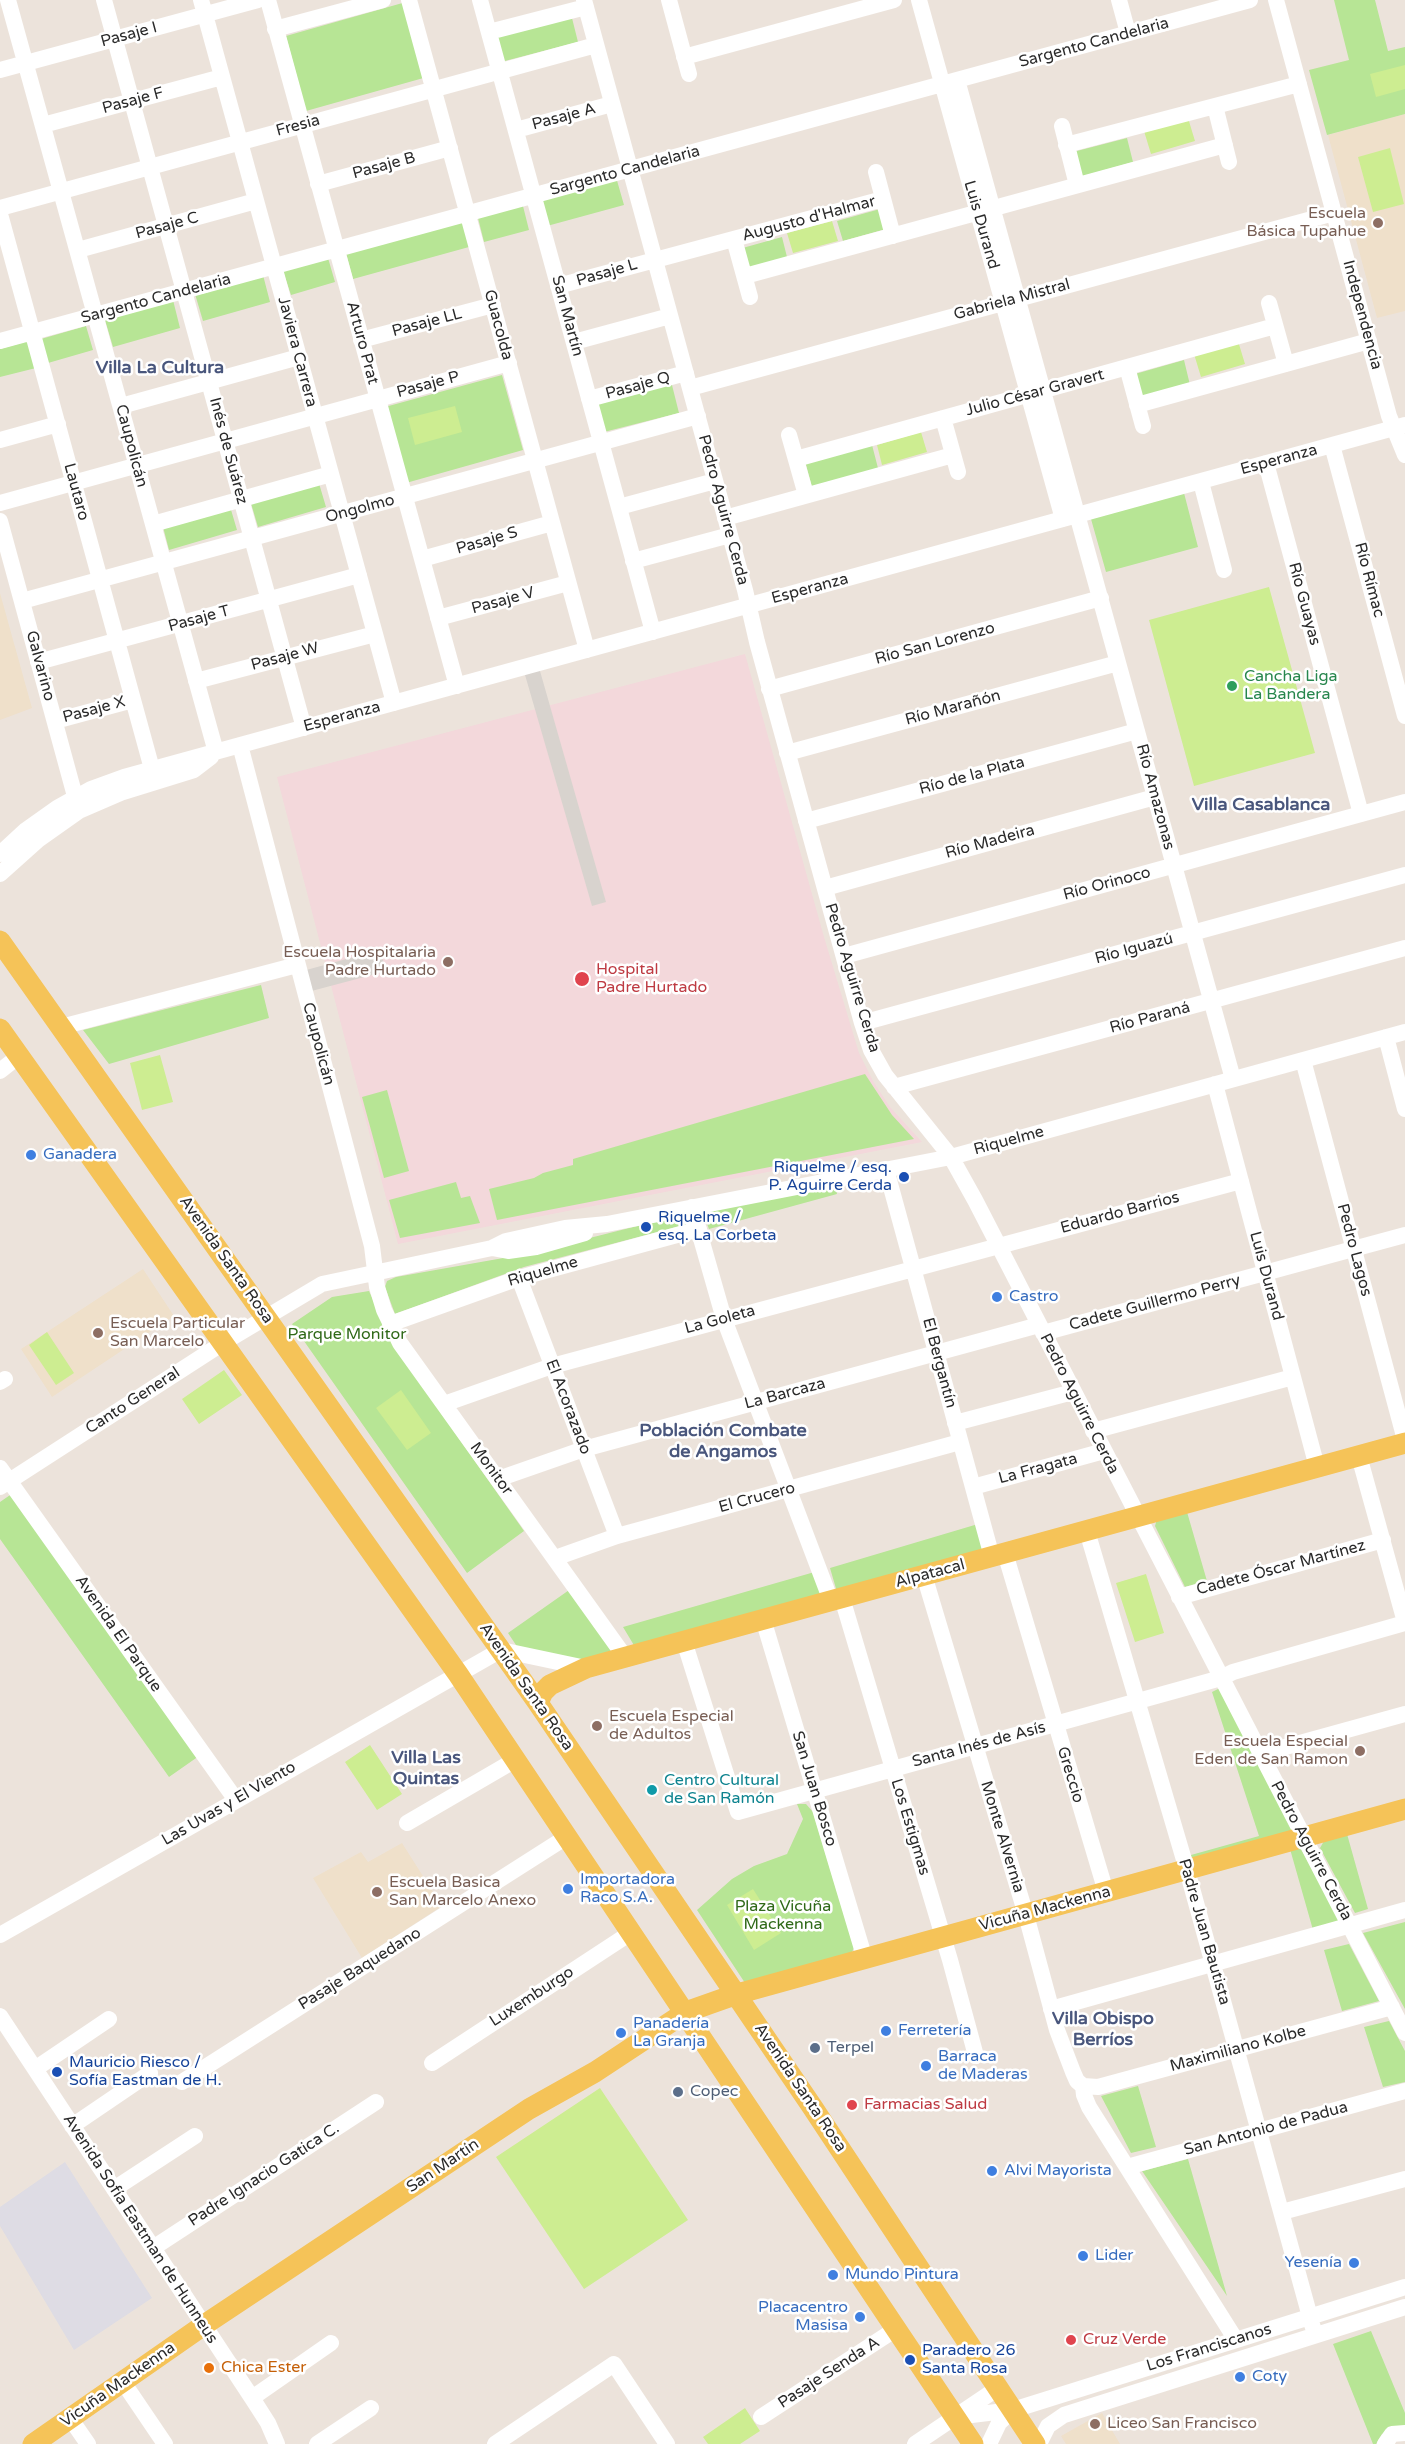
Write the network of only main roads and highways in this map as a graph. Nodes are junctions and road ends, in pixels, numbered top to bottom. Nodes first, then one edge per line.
1 (0, 941) edge
2 (0, 1029) edge
3 (1405, 1442) edge
4 (538, 1703) junction
5 (1405, 1809) edge
6 (737, 1994) junction
7 (686, 2012) junction
8 (204, 2325) joint
9 (33, 2444) edge
10 (973, 2444) edge
11 (1037, 2444) edge

1 - 4 main road, Avenida Santa Rosa
2 - 7 main road
3 - 4 main road, Alpatacal
4 - 6 main road, Avenida Santa Rosa
5 - 6 main road, Vicuña Mackenna
6 - 7 main road, Vicuña Mackenna
6 - 11 main road, Avenida Santa Rosa
7 - 8 main road, San Martín
7 - 10 main road
8 - 9 main road, Vicuña Mackenna

